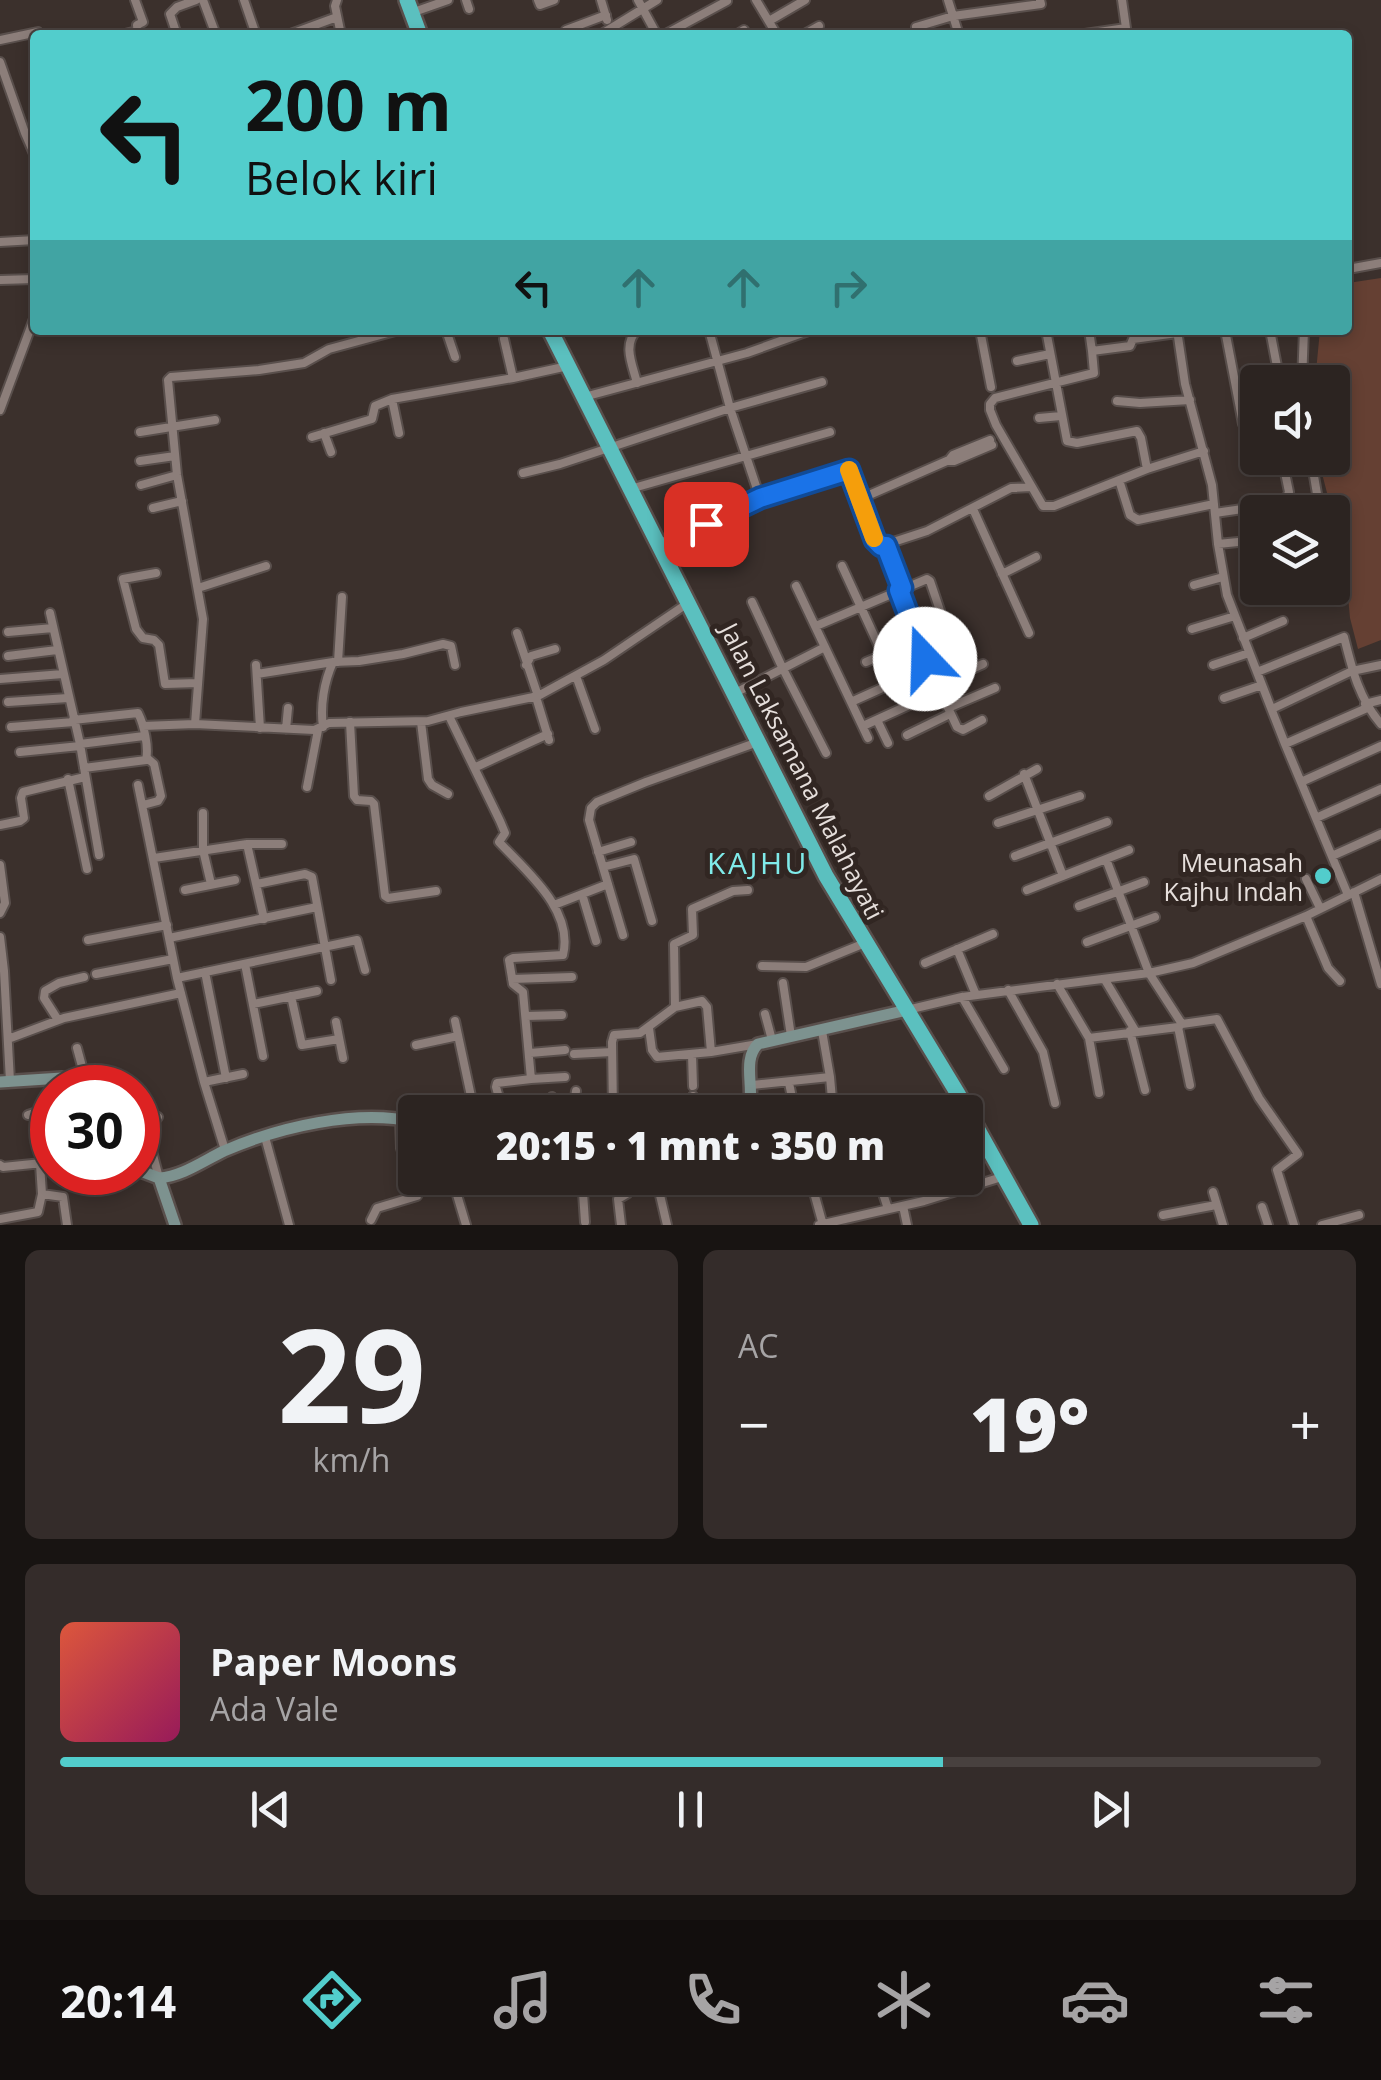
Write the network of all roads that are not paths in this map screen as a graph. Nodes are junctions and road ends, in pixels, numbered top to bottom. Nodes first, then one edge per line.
1 (134, 0) edge
2 (203, 0) edge
3 (244, 0) edge
4 (337, 0) edge
5 (448, 0) edge
6 (538, 0) edge
7 (554, 0) edge
8 (601, 0) edge
9 (657, 0) edge
10 (756, 0) edge
11 (805, 0) edge
12 (948, 0) edge
13 (1040, 0) edge
14 (1122, 0) edge
15 (190, 1) edge
16 (727, 1) edge
17 (640, 4) edge
18 (409, 6) edge
19 (953, 16) junction
20 (337, 17) junction
21 (768, 21) junction
22 (819, 26) dead end
23 (916, 27) dead end
24 (137, 30) edge
25 (175, 30) edge
26 (214, 30) edge
27 (254, 30) edge
28 (302, 30) edge
29 (340, 30) edge
30 (418, 30) edge
31 (566, 30) dead end
32 (606, 30) edge
33 (658, 30) edge
34 (671, 30) edge
35 (774, 30) edge
36 (812, 30) edge
37 (957, 30) edge
38 (1126, 30) edge
39 (30, 34) edge
40 (0, 40) edge
41 (0, 62) edge
42 (30, 143) edge
43 (30, 240) edge
44 (0, 242) edge
45 (1381, 264) edge
46 (1352, 268) edge
47 (30, 279) edge
48 (0, 280) edge
49 (30, 329) edge
50 (381, 335) edge
51 (448, 335) edge
52 (552, 335) edge
53 (631, 335) edge
54 (710, 335) edge
55 (796, 335) edge
56 (981, 335) edge
57 (1047, 335) edge
58 (1090, 335) edge
59 (1132, 335) edge
60 (1178, 335) edge
61 (1226, 335) edge
62 (1271, 335) edge
63 (1304, 335) edge
64 (504, 339) dead end
65 (1092, 351) junction
66 (1050, 354) junction
67 (455, 356) dead end
68 (718, 361) junction
69 (1017, 361) dead end
70 (1277, 365) edge
71 (1303, 365) edge
72 (568, 366) junction
73 (512, 378) junction
74 (822, 382) dead end
75 (1055, 383) junction
76 (637, 384) junction
77 (991, 387) dead end
78 (584, 397) junction
79 (392, 399) junction
80 (1190, 400) junction
81 (1117, 401) dead end
82 (730, 408) junction
83 (0, 410) edge
84 (1240, 413) edge
85 (1061, 416) junction
86 (1039, 418) dead end
87 (215, 420) dead end
88 (172, 427) junction
89 (140, 432) dead end
90 (830, 432) dead end
91 (324, 433) junction
92 (399, 433) dead end
93 (312, 437) dead end
94 (991, 442) dead end
95 (610, 448) junction
96 (1204, 451) junction
97 (331, 452) dead end
98 (175, 456) junction
99 (746, 456) junction
100 (140, 461) dead end
101 (1147, 469) junction
102 (523, 473) dead end
103 (177, 475) junction
104 (1118, 480) junction
105 (141, 484) dead end
106 (1030, 487) junction
107 (630, 489) junction
108 (760, 498) junction
109 (860, 499) junction
110 (182, 501) junction
111 (152, 508) dead end
112 (1215, 508) junction
113 (1240, 508) edge
114 (973, 509) junction
115 (1240, 542) edge
116 (658, 544) junction
117 (1218, 544) junction
118 (886, 546) junction
119 (1036, 557) dead end
120 (266, 566) dead end
121 (842, 566) dead end
122 (156, 573) dead end
123 (1002, 574) junction
124 (1223, 578) junction
125 (1194, 584) dead end
126 (796, 586) dead end
127 (198, 588) junction
128 (901, 589) junction
129 (342, 597) dead end
130 (752, 602) dead end
131 (688, 604) junction
132 (859, 606) junction
133 (50, 614) dead end
134 (1234, 616) junction
135 (1283, 620) dead end
136 (816, 626) junction
137 (53, 628) junction
138 (1192, 629) dead end
139 (8, 632) dead end
140 (517, 633) dead end
141 (1029, 633) dead end
142 (1244, 638) junction
143 (918, 640) junction
144 (824, 647) junction
145 (555, 649) dead end
146 (57, 650) junction
147 (1249, 652) junction
148 (883, 655) junction
149 (8, 656) dead end
150 (335, 662) junction
151 (866, 662) dead end
152 (927, 663) junction
153 (983, 664) dead end
154 (455, 665) dead end
155 (526, 665) junction
156 (1381, 665) edge
157 (1213, 666) dead end
158 (782, 667) junction
159 (1257, 672) junction
160 (1352, 672) junction
161 (63, 674) junction
162 (576, 676) junction
163 (0, 679) edge
164 (198, 683) junction
165 (1262, 685) junction
166 (938, 688) junction
167 (995, 688) dead end
168 (734, 693) junction
169 (537, 697) junction
170 (68, 698) junction
171 (1224, 698) dead end
172 (1381, 700) edge
173 (8, 702) dead end
174 (852, 702) junction
175 (1366, 706) junction
176 (288, 708) dead end
177 (1272, 709) junction
178 (949, 711) junction
179 (449, 716) junction
180 (877, 720) junction
181 (982, 720) dead end
182 (73, 721) junction
183 (350, 722) junction
184 (421, 722) junction
185 (195, 724) junction
186 (1381, 724) edge
187 (863, 726) junction
188 (11, 727) dead end
189 (260, 728) junction
190 (321, 728) junction
191 (286, 729) junction
192 (595, 730) dead end
193 (144, 731) junction
194 (908, 735) dead end
195 (868, 738) dead end
196 (501, 740) dead end
197 (758, 742) junction
198 (888, 743) dead end
199 (1285, 744) junction
200 (80, 745) junction
201 (1381, 746) edge
202 (20, 752) dead end
203 (507, 753) junction
204 (826, 753) dead end
205 (148, 758) junction
206 (476, 767) junction
207 (1037, 769) dead end
208 (85, 772) junction
209 (1024, 774) junction
210 (68, 780) junction
211 (1301, 782) junction
212 (138, 785) dead end
213 (307, 787) dead end
214 (1381, 789) edge
215 (448, 794) dead end
216 (989, 796) dead end
217 (1080, 796) dead end
218 (142, 805) junction
219 (1039, 809) junction
220 (203, 812) dead end
221 (1316, 818) junction
222 (1107, 822) dead end
223 (998, 823) dead end
224 (0, 825) edge
225 (1381, 834) edge
226 (630, 842) dead end
227 (1052, 843) junction
228 (247, 844) junction
229 (282, 844) dead end
230 (203, 850) junction
231 (1128, 850) dead end
232 (598, 852) junction
233 (99, 855) dead end
234 (1015, 856) dead end
235 (1332, 856) junction
236 (154, 858) junction
237 (1106, 859) junction
238 (0, 865) edge
239 (603, 868) junction
240 (87, 869) dead end
241 (1063, 876) junction
242 (1306, 879) dead end
243 (235, 880) dead end
244 (1381, 880) edge
245 (1144, 882) dead end
246 (210, 884) junction
247 (257, 884) junction
248 (608, 884) junction
249 (185, 890) dead end
250 (748, 890) dead end
251 (1028, 890) dead end
252 (436, 891) dead end
253 (1118, 891) junction
254 (1351, 893) junction
255 (582, 894) junction
256 (554, 905) junction
257 (1078, 906) dead end
258 (317, 908) junction
259 (1320, 908) junction
260 (0, 913) edge
261 (1156, 916) dead end
262 (1306, 916) junction
263 (264, 918) junction
264 (652, 920) dead end
265 (166, 925) junction
266 (1131, 926) junction
267 (623, 934) dead end
268 (994, 934) dead end
269 (0, 937) edge
270 (169, 938) junction
271 (88, 940) dead end
272 (596, 941) dead end
273 (1088, 942) dead end
274 (865, 943) junction
275 (325, 947) junction
276 (957, 949) junction
277 (173, 959) junction
278 (925, 963) dead end
279 (245, 964) junction
280 (762, 966) dead end
281 (365, 970) dead end
282 (204, 972) junction
283 (96, 974) dead end
284 (1149, 974) junction
285 (84, 976) dead end
286 (572, 977) dead end
287 (177, 978) junction
288 (332, 980) dead end
289 (512, 980) junction
290 (1105, 980) junction
291 (1340, 981) dead end
292 (783, 983) dead end
293 (1058, 984) junction
294 (1381, 984) edge
295 (1008, 990) junction
296 (317, 991) dead end
297 (181, 993) junction
298 (976, 995) junction
299 (291, 996) junction
300 (962, 997) junction
301 (253, 1004) junction
302 (675, 1007) junction
303 (907, 1010) junction
304 (765, 1014) dead end
305 (526, 1016) junction
306 (562, 1016) dead end
307 (58, 1020) junction
308 (455, 1021) dead end
309 (336, 1022) dead end
310 (1180, 1026) junction
311 (649, 1028) junction
312 (822, 1031) junction
313 (1133, 1032) junction
314 (458, 1036) junction
315 (792, 1036) junction
316 (339, 1038) junction
317 (1089, 1038) junction
318 (8, 1040) junction
319 (772, 1040) junction
320 (758, 1044) junction
321 (416, 1045) dead end
322 (77, 1048) dead end
323 (612, 1052) junction
324 (711, 1052) junction
325 (530, 1053) junction
326 (692, 1055) junction
327 (263, 1056) dead end
328 (343, 1058) dead end
329 (82, 1065) edge
330 (1004, 1070) dead end
331 (243, 1074) dead end
332 (830, 1076) junction
333 (565, 1077) dead end
334 (226, 1078) junction
335 (531, 1078) junction
336 (5, 1081) edge
337 (30, 1082) edge
338 (204, 1082) junction
339 (789, 1082) junction
340 (752, 1085) junction
341 (1190, 1085) dead end
342 (1145, 1090) dead end
343 (576, 1091) dead end
344 (1099, 1093) dead end
345 (471, 1095) edge
346 (499, 1095) edge
347 (575, 1095) edge
348 (613, 1095) edge
349 (693, 1095) edge
350 (751, 1095) edge
351 (792, 1095) edge
352 (832, 1095) edge
353 (1055, 1103) dead end
354 (398, 1119) edge
355 (265, 1137) junction
356 (225, 1150) junction
357 (0, 1164) edge
358 (30, 1165) edge
359 (1005, 1176) junction
360 (160, 1178) edge
361 (160, 1181) edge
362 (1213, 1192) dead end
363 (42, 1195) edge
364 (49, 1195) edge
365 (417, 1195) edge
366 (457, 1195) edge
367 (583, 1195) edge
368 (624, 1195) edge
369 (660, 1195) edge
370 (814, 1195) edge
371 (883, 1195) edge
372 (1216, 1205) junction
373 (903, 1206) junction
374 (1262, 1207) dead end
375 (888, 1209) junction
376 (1163, 1214) dead end
377 (1359, 1214) dead end
378 (0, 1219) edge
379 (371, 1220) dead end
380 (585, 1222) dead end
381 (67, 1225) edge
382 (174, 1225) edge
383 (289, 1225) edge
384 (466, 1225) edge
385 (621, 1225) edge
386 (667, 1225) edge
387 (822, 1225) edge
388 (907, 1225) edge
389 (1030, 1225) edge
390 (1223, 1225) edge
391 (1268, 1225) edge
392 (1294, 1225) edge
393 (1322, 1225) edge

1 - 24 street
2 - 26 street
3 - 27 street
4 - 20 street
5 - 18 street
6 - 7 street
8 - 31 street
9 - 17 street
10 - 21 street
11 - 21 street
12 - 19 street
13 - 19 street
14 - 38 street
15 - 25 street
16 - 34 street
17 - 32 street
17 - 33 street
18 - 30 highway
19 - 23 street
19 - 37 street
20 - 28 street
20 - 29 street
21 - 35 street
22 - 36 street
39 - 40 street
41 - 42 street
43 - 44 street
45 - 46 street
47 - 48 street
49 - 83 street
50 - 88 street
51 - 67 street
52 - 72 highway, Jalan Laksamana Malahayati
53 - 76 street
54 - 68 street
55 - 68 street
56 - 77 street
57 - 66 street
58 - 65 street
59 - 65 street
60 - 80 street
61 - 84 street
62 - 70 street
63 - 71 street
64 - 73 street
65 - 75 street
66 - 69 street
66 - 75 street
68 - 76 street
68 - 82 street
72 - 73 street
72 - 78 highway, Jalan Laksamana Malahayati
73 - 79 street
74 - 82 street
75 - 85 street
75 - 106 street
76 - 78 street
78 - 95 highway, Jalan Laksamana Malahayati
79 - 91 street
79 - 92 street
80 - 81 street
80 - 96 street
82 - 95 street
82 - 99 street
85 - 86 street
85 - 101 street
87 - 88 street
88 - 89 street
88 - 98 street
90 - 99 street
91 - 93 street
91 - 97 street
94 - 109 street
95 - 102 street
95 - 107 highway, Jalan Laksamana Malahayati
96 - 101 street
96 - 112 street
98 - 100 street
98 - 103 street
99 - 107 street
99 - 108 street
101 - 104 street
103 - 105 street
103 - 110 street
104 - 106 street
104 - 112 street
106 - 114 street
107 - 116 highway, Jalan Laksamana Malahayati
108 - 109 street
108 - 116 street
109 - 118 street
110 - 111 street
110 - 127 street
112 - 113 street
112 - 117 street
114 - 118 street
114 - 123 street
115 - 117 street
116 - 131 highway, Jalan Laksamana Malahayati
117 - 124 street
118 - 128 street
119 - 123 street
120 - 127 street
121 - 132 street
122 - 164 street
123 - 141 street
124 - 125 street
124 - 134 street
126 - 136 street
127 - 164 street
128 - 132 street
128 - 143 street
128 - 152 street
129 - 150 street
130 - 158 street
131 - 162 street
131 - 168 highway, Jalan Laksamana Malahayati
132 - 136 street
132 - 148 street
133 - 137 street
134 - 138 street
134 - 142 street
135 - 142 street
136 - 144 street
137 - 139 street
137 - 146 street
140 - 155 street
142 - 147 street
143 - 148 street
143 - 152 street
144 - 158 street
144 - 174 street
145 - 155 street
146 - 149 street
146 - 161 street
147 - 157 street
147 - 159 street
148 - 151 street
150 - 154 street
150 - 189 street
150 - 190 street
152 - 166 street
152 - 174 street
153 - 166 street
155 - 169 street
156 - 160 street
158 - 168 street
158 - 204 street
159 - 160 street
159 - 165 street
160 - 175 street
160 - 177 street
161 - 163 street
161 - 170 street
162 - 169 street
162 - 192 street
164 - 185 street
165 - 171 street
165 - 177 street
166 - 178 street
166 - 180 street
167 - 178 street
168 - 197 highway, Jalan Laksamana Malahayati
169 - 179 street
169 - 203 street
170 - 173 street
170 - 182 street
172 - 175 street
174 - 187 street
175 - 186 street
175 - 199 street
176 - 191 street
177 - 199 street
178 - 181 street
178 - 194 street
179 - 184 street
179 - 206 street
180 - 187 street
180 - 198 street
182 - 188 street
182 - 193 street
182 - 200 street
183 - 184 street
183 - 190 street
183 - 252 street
184 - 215 street
185 - 189 street
185 - 193 street
187 - 195 street
189 - 191 street
190 - 191 street
190 - 213 street
193 - 200 street
193 - 205 street
196 - 203 street
197 - 232 street
197 - 274 highway, Jalan Laksamana Malahayati
199 - 211 street
200 - 202 street
200 - 208 street
201 - 211 street
203 - 206 street
205 - 208 street
205 - 218 street
206 - 256 street
207 - 209 street
208 - 210 street
208 - 233 street
209 - 216 street
209 - 219 street
210 - 224 street
210 - 240 street
211 - 221 street
212 - 218 street
214 - 221 street
217 - 219 street
218 - 236 street
219 - 223 street
219 - 227 street
220 - 230 street
221 - 235 street
222 - 227 street
225 - 235 street
226 - 232 street
227 - 234 street
227 - 241 street
228 - 229 street
228 - 230 street
228 - 247 street
230 - 236 street
230 - 246 street
231 - 237 street
232 - 239 street
235 - 254 street
236 - 265 street
237 - 241 street
237 - 253 street
238 - 260 street
239 - 248 street
239 - 264 street
241 - 251 street
242 - 259 street
243 - 246 street
244 - 254 street
245 - 253 street
246 - 249 street
247 - 258 street
247 - 263 street
248 - 255 street
248 - 267 street
250 - 302 street
253 - 257 street
253 - 266 street
254 - 259 street
254 - 294 street
255 - 256 street
255 - 272 street
256 - 289 street
258 - 263 street
258 - 275 street
259 - 262 street
261 - 266 street
262 - 284 street
262 - 291 street
263 - 270 street
265 - 270 street
265 - 271 street
266 - 273 street
266 - 284 street
268 - 276 street
269 - 318 street
270 - 277 street
274 - 280 street
274 - 303 highway, Jalan Laksamana Malahayati
275 - 279 street
275 - 281 street
275 - 288 street
276 - 278 street
276 - 298 street
277 - 283 street
277 - 287 street
279 - 282 street
279 - 301 street
282 - 287 street
282 - 334 street
284 - 290 street
284 - 310 street
285 - 307 street
286 - 289 street
287 - 297 street
289 - 305 street
290 - 293 street
290 - 313 street
292 - 315 street
293 - 295 street
293 - 317 street
295 - 298 street
295 - 353 street
296 - 299 street
297 - 307 street
297 - 338 street
298 - 300 street
299 - 301 street
299 - 316 street
300 - 303 street
300 - 330 street
301 - 327 street
302 - 311 street
302 - 324 street
303 - 312 street
303 - 359 highway, Jalan Laksamana Malahayati
304 - 319 street
305 - 306 street
305 - 325 street
307 - 318 street
308 - 314 street
309 - 316 street
310 - 313 street
310 - 341 street
310 - 392 street
311 - 323 street
311 - 326 street
312 - 315 street
312 - 332 street
313 - 317 street
313 - 342 street
314 - 321 street
314 - 345 street
315 - 319 street
316 - 328 street
317 - 344 street
318 - 336 street
319 - 320 street
320 - 324 street
320 - 340 street
322 - 329 street
323 - 325 street
323 - 348 street
324 - 326 street
325 - 335 street
326 - 349 street
331 - 334 street
332 - 339 street
332 - 352 street
333 - 335 street
334 - 338 street
335 - 346 street
336 - 337 street
338 - 356 street
339 - 340 street
339 - 351 street
340 - 350 street
343 - 347 street
354 - 355 street
355 - 356 street
355 - 383 street
356 - 360 street
357 - 358 street
359 - 373 street
359 - 389 highway, Jalan Laksamana Malahayati
361 - 382 street
362 - 372 street
363 - 378 street
364 - 381 street
365 - 379 street
366 - 384 street
367 - 380 street
368 - 385 street
369 - 386 street
370 - 387 street
371 - 375 street
372 - 376 street
372 - 390 street
373 - 375 street
373 - 388 street
374 - 391 street
375 - 387 street
377 - 393 street

